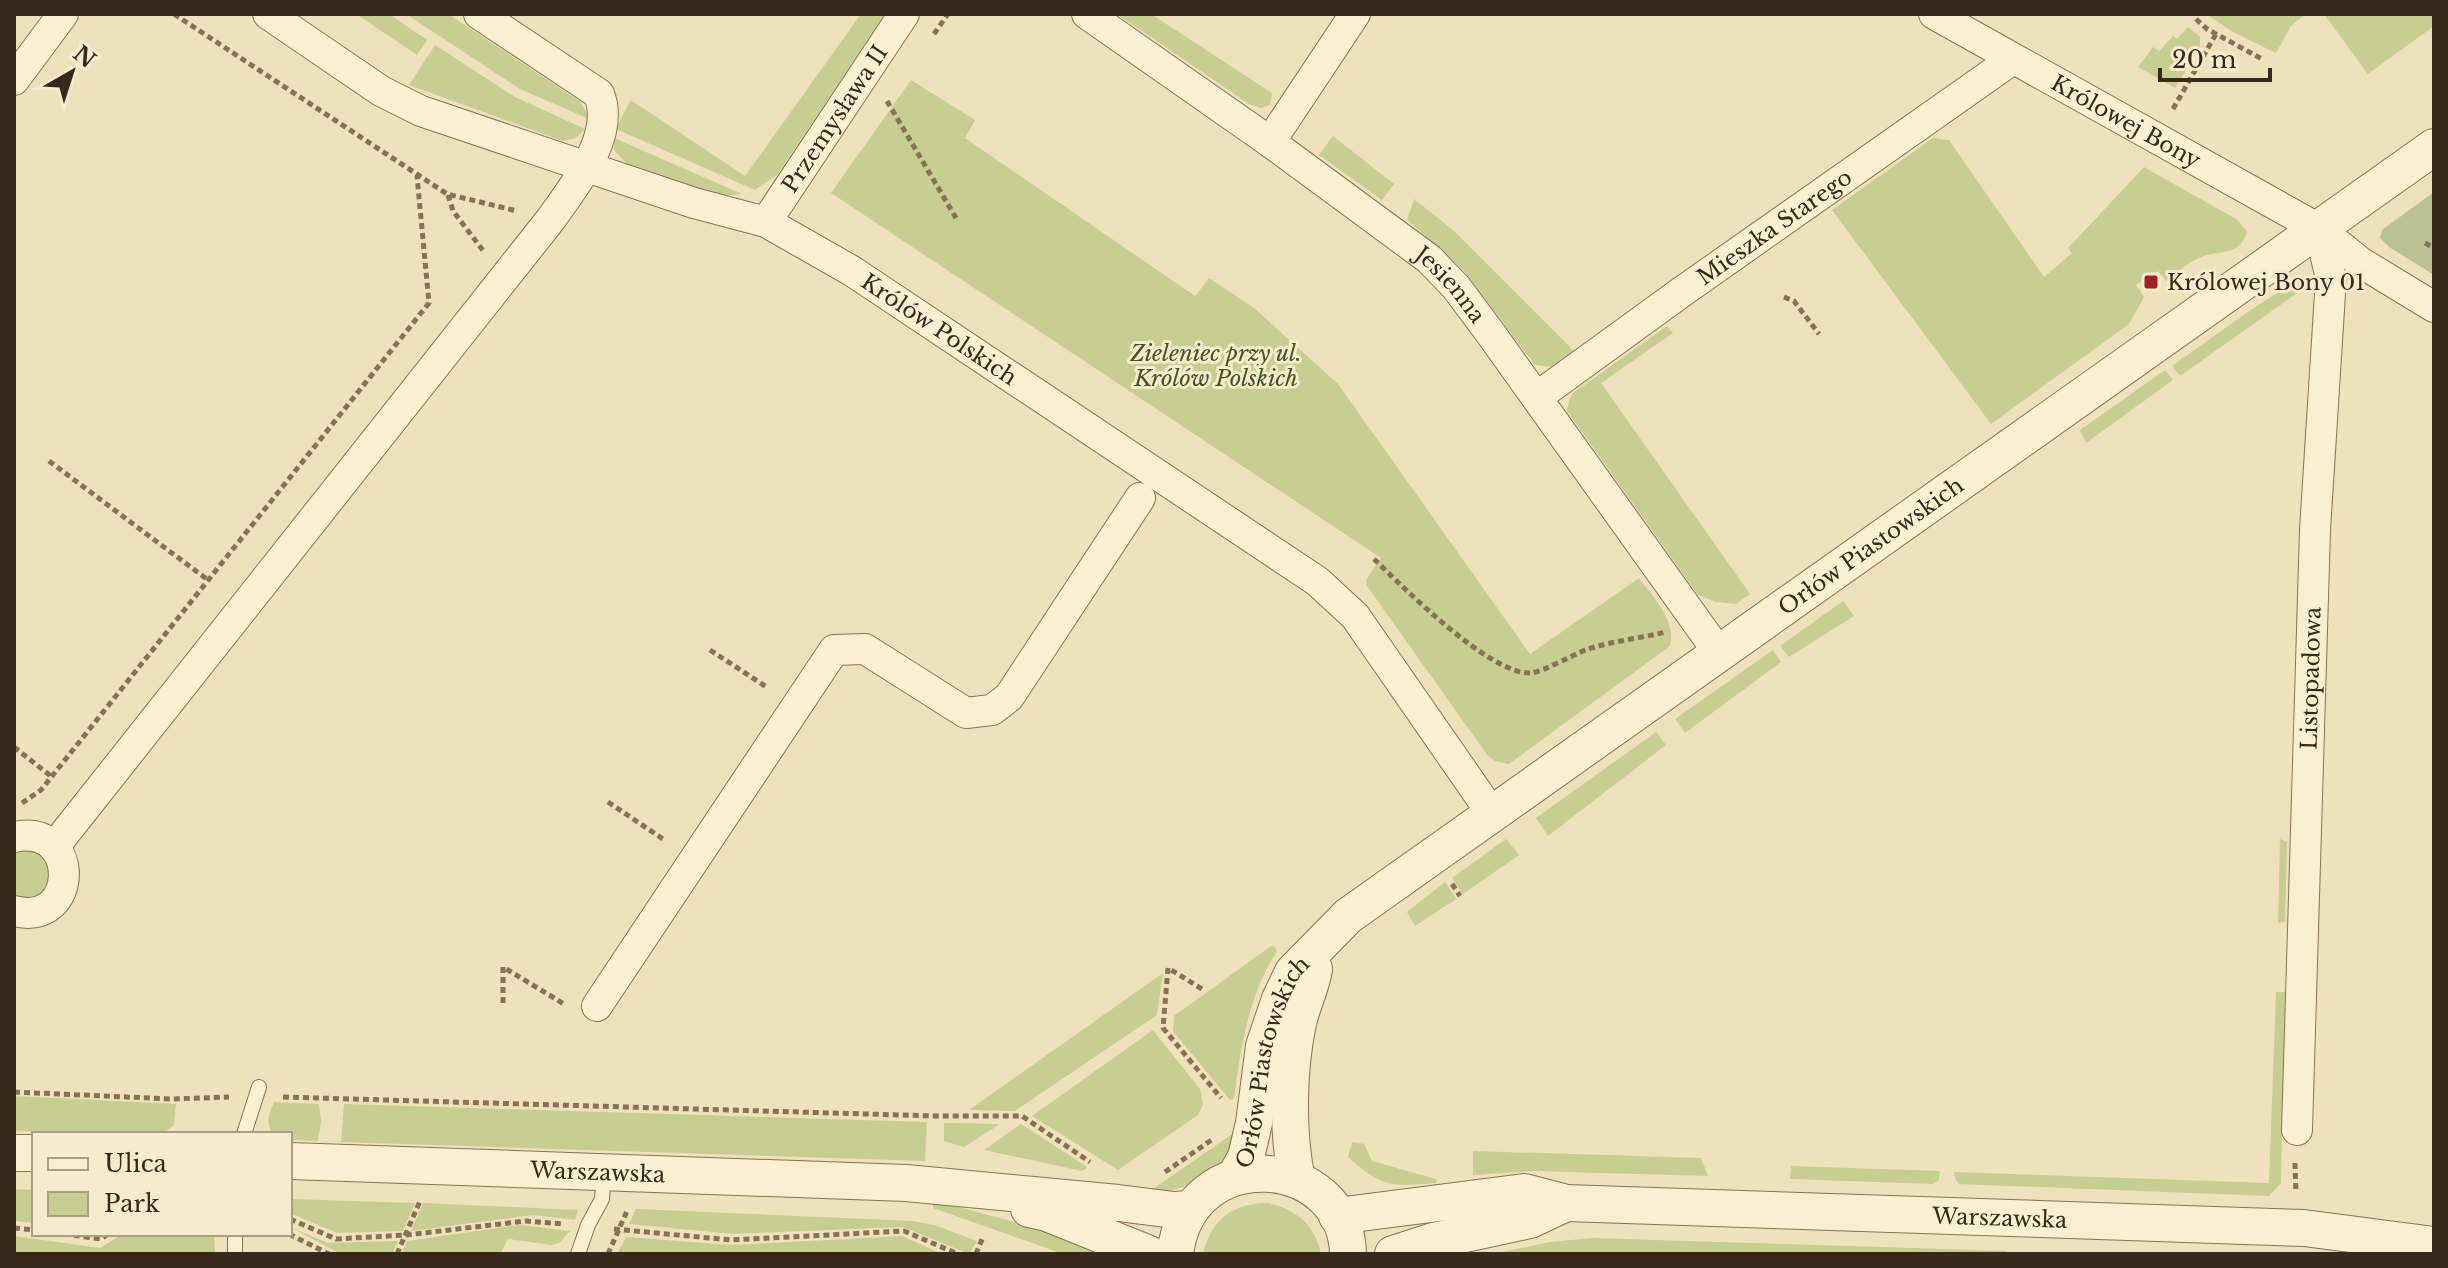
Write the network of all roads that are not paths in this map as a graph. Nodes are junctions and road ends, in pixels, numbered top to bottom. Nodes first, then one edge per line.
1 (63, 14) edge
2 (268, 14) edge
3 (479, 14) edge
4 (904, 14) edge
5 (1087, 14) edge
6 (1355, 14) edge
7 (1934, 14) edge
8 (2013, 59) junction
9 (14, 80) edge
10 (1270, 142) junction
11 (2434, 147) edge
12 (588, 166) junction
13 (766, 222) junction
14 (2319, 229) junction
15 (2434, 307) edge
16 (1537, 397) junction
17 (1140, 498) dead end
18 (1719, 653) junction
19 (1493, 815) junction
20 (14, 837) edge
21 (54, 847) junction
22 (14, 911) edge
23 (1316, 952) junction
24 (597, 1006) dead end
25 (257, 1092) road end
26 (2297, 1130) dead end
27 (245, 1132) edge
28 (292, 1161) edge
29 (604, 1171) junction
30 (1235, 1177) junction
31 (1297, 1180) junction
32 (906, 1183) junction
33 (1566, 1203) junction
34 (1191, 1209) junction
35 (1337, 1216) junction
36 (2434, 1245) edge
37 (578, 1254) edge
38 (1149, 1254) edge
39 (1175, 1254) edge
40 (1348, 1254) edge
41 (1393, 1254) edge

1 - 9 street
2 - 12 street, Królów Polskich
3 - 12 street
4 - 13 street, Przemysława II
5 - 10 street, Jesienna
6 - 10 street
7 - 8 street, Królowej Bony
8 - 14 street, Królowej Bony
8 - 16 street, Mieszka Starego
10 - 16 street, Jesienna
11 - 14 street, Orłów Piastowskich
12 - 13 street, Królów Polskich
12 - 21 street
13 - 19 street, Królów Polskich
14 - 15 street, Królowej Bony
14 - 18 street, Orłów Piastowskich
14 - 26 street, Listopadowa
16 - 18 street, Jesienna
17 - 24 street
18 - 19 street, Orłów Piastowskich
19 - 23 street, Orłów Piastowskich
20 - 21 street
21 - 22 street
23 - 30 street, Orłów Piastowskich
23 - 31 street, Orłów Piastowskich
25 - 27 lane
28 - 29 street, Warszawska
29 - 32 street, Warszawska
29 - 37 lane
30 - 31 street
30 - 34 street
31 - 35 street
32 - 34 street, Warszawska
32 - 38 street, Warszawska
33 - 35 street, Warszawska
33 - 36 street, Warszawska
33 - 41 street, Warszawska
34 - 39 street
35 - 40 street

